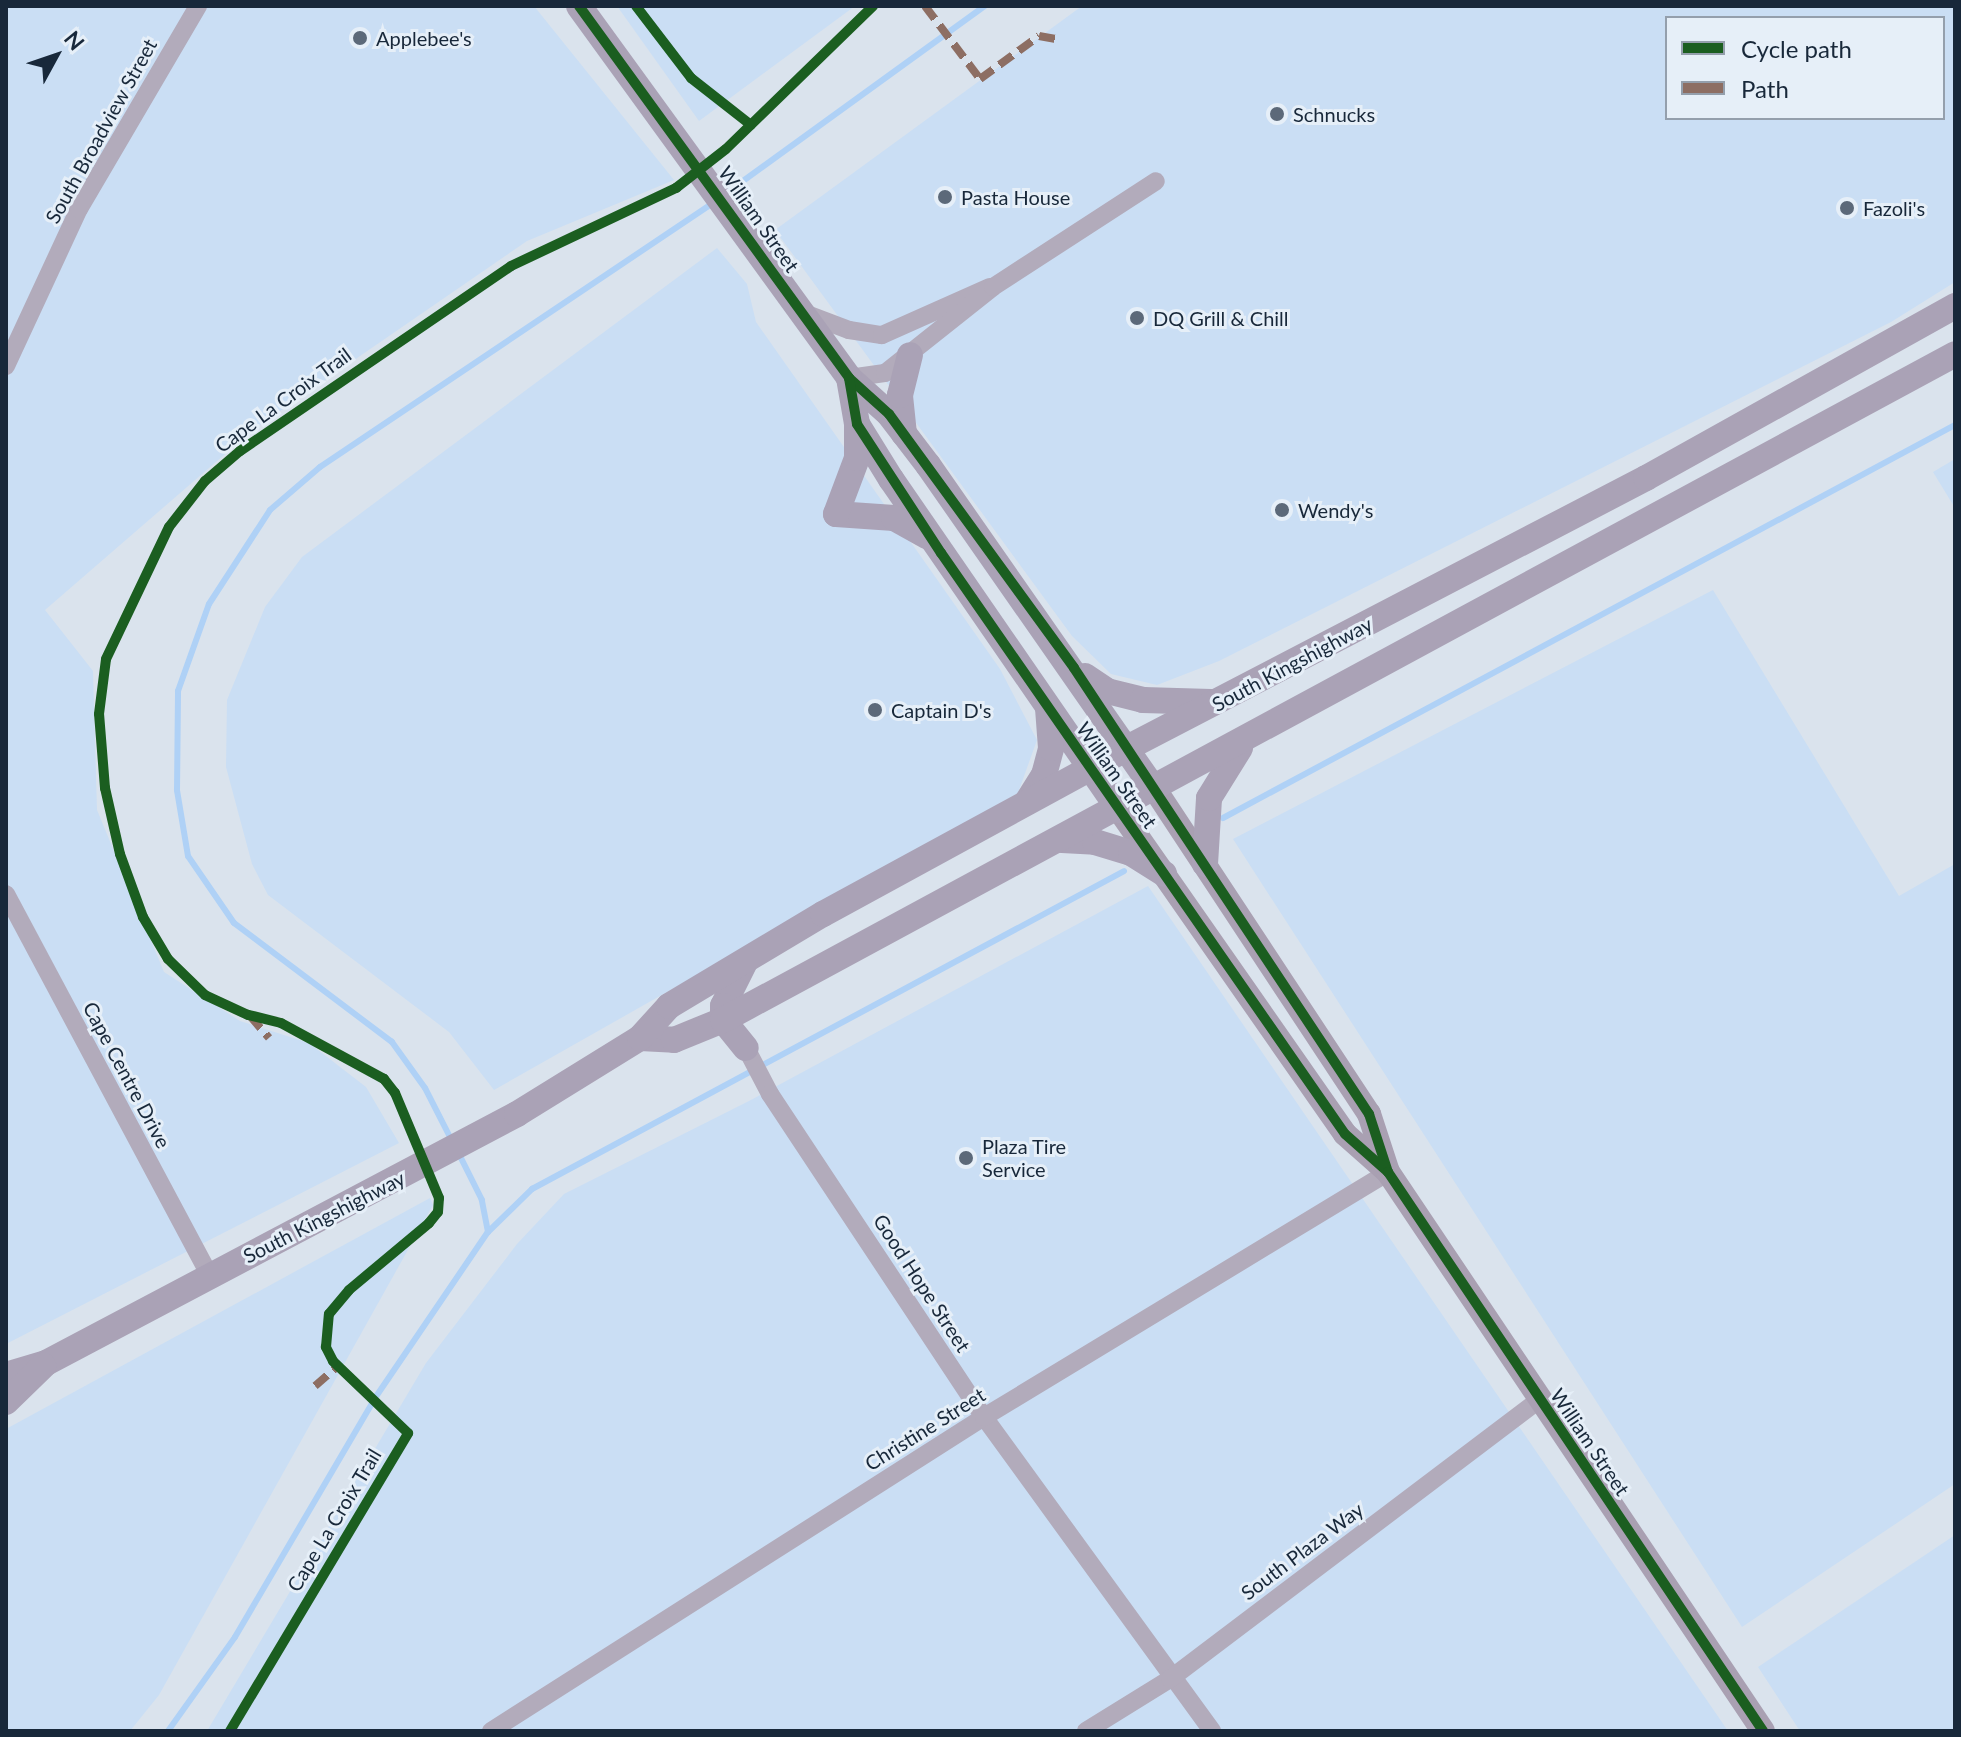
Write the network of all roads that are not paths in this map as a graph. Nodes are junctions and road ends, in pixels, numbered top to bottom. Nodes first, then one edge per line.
1 (198, 6) edge
2 (579, 6) edge
3 (1156, 181) dead end
4 (993, 287) junction
5 (1955, 306) edge
6 (804, 313) junction
7 (1955, 354) edge
8 (910, 355) junction
9 (6, 366) edge
10 (849, 378) junction
11 (857, 424) junction
12 (904, 434) junction
13 (931, 538) junction
14 (1074, 668) junction
15 (1223, 701) junction
16 (1048, 708) junction
17 (1244, 741) junction
18 (1127, 748) junction
19 (1091, 769) junction
20 (1155, 790) junction
21 (1024, 805) junction
22 (1119, 810) junction
23 (1062, 840) junction
24 (1205, 864) junction
25 (1164, 874) junction
26 (6, 894) edge
27 (747, 959) junction
28 (762, 1000) junction
29 (723, 1020) junction
30 (640, 1038) junction
31 (746, 1048) junction
32 (1388, 1172) junction
33 (210, 1276) junction
34 (46, 1363) junction
35 (6, 1375) edge
36 (1540, 1399) junction
37 (6, 1402) edge
38 (984, 1417) junction
39 (1170, 1679) junction
40 (491, 1731) edge
41 (1086, 1731) edge
42 (1212, 1731) edge
43 (1763, 1731) edge

1 - 9 street, South Broadview Street
2 - 6 main road, William Street
3 - 4 street
4 - 6 street
4 - 8 street
5 - 15 main road, South Kingshighway
6 - 10 main road, William Street
7 - 17 main road
8 - 10 street
8 - 12 main road
10 - 11 main road, William Street
10 - 12 main road, William Street
11 - 13 main road, William Street
11 - 13 main road
12 - 14 main road, William Street
13 - 16 main road, William Street
14 - 15 main road
14 - 18 main road, William Street
15 - 18 main road, South Kingshighway
16 - 19 main road, William Street
16 - 21 main road
17 - 20 main road
17 - 24 main road
18 - 19 main road, South Kingshighway
18 - 20 main road, William Street
19 - 21 main road, South Kingshighway
19 - 22 main road, William Street
20 - 22 main road
20 - 24 main road, William Street
21 - 27 main road, South Kingshighway
22 - 23 main road
22 - 25 main road, William Street
23 - 25 main road
23 - 28 main road
24 - 32 main road, William Street
25 - 32 main road, William Street
26 - 33 street, Cape Centre Drive
27 - 29 main road
27 - 30 main road, South Kingshighway
28 - 29 main road
28 - 31 main road
29 - 30 main road
29 - 31 main road
30 - 33 main road, South Kingshighway
31 - 38 street, Good Hope Street
32 - 36 main road, William Street
32 - 38 street, Christine Street
33 - 34 main road, South Kingshighway
34 - 35 main road, South Kingshighway
34 - 37 main road, South Kingshighway
36 - 39 street, South Plaza Way
36 - 43 main road, William Street
38 - 39 street, Good Hope Street
38 - 40 street, Christine Street
39 - 41 street, South Plaza Way
39 - 42 street, Good Hope Street

